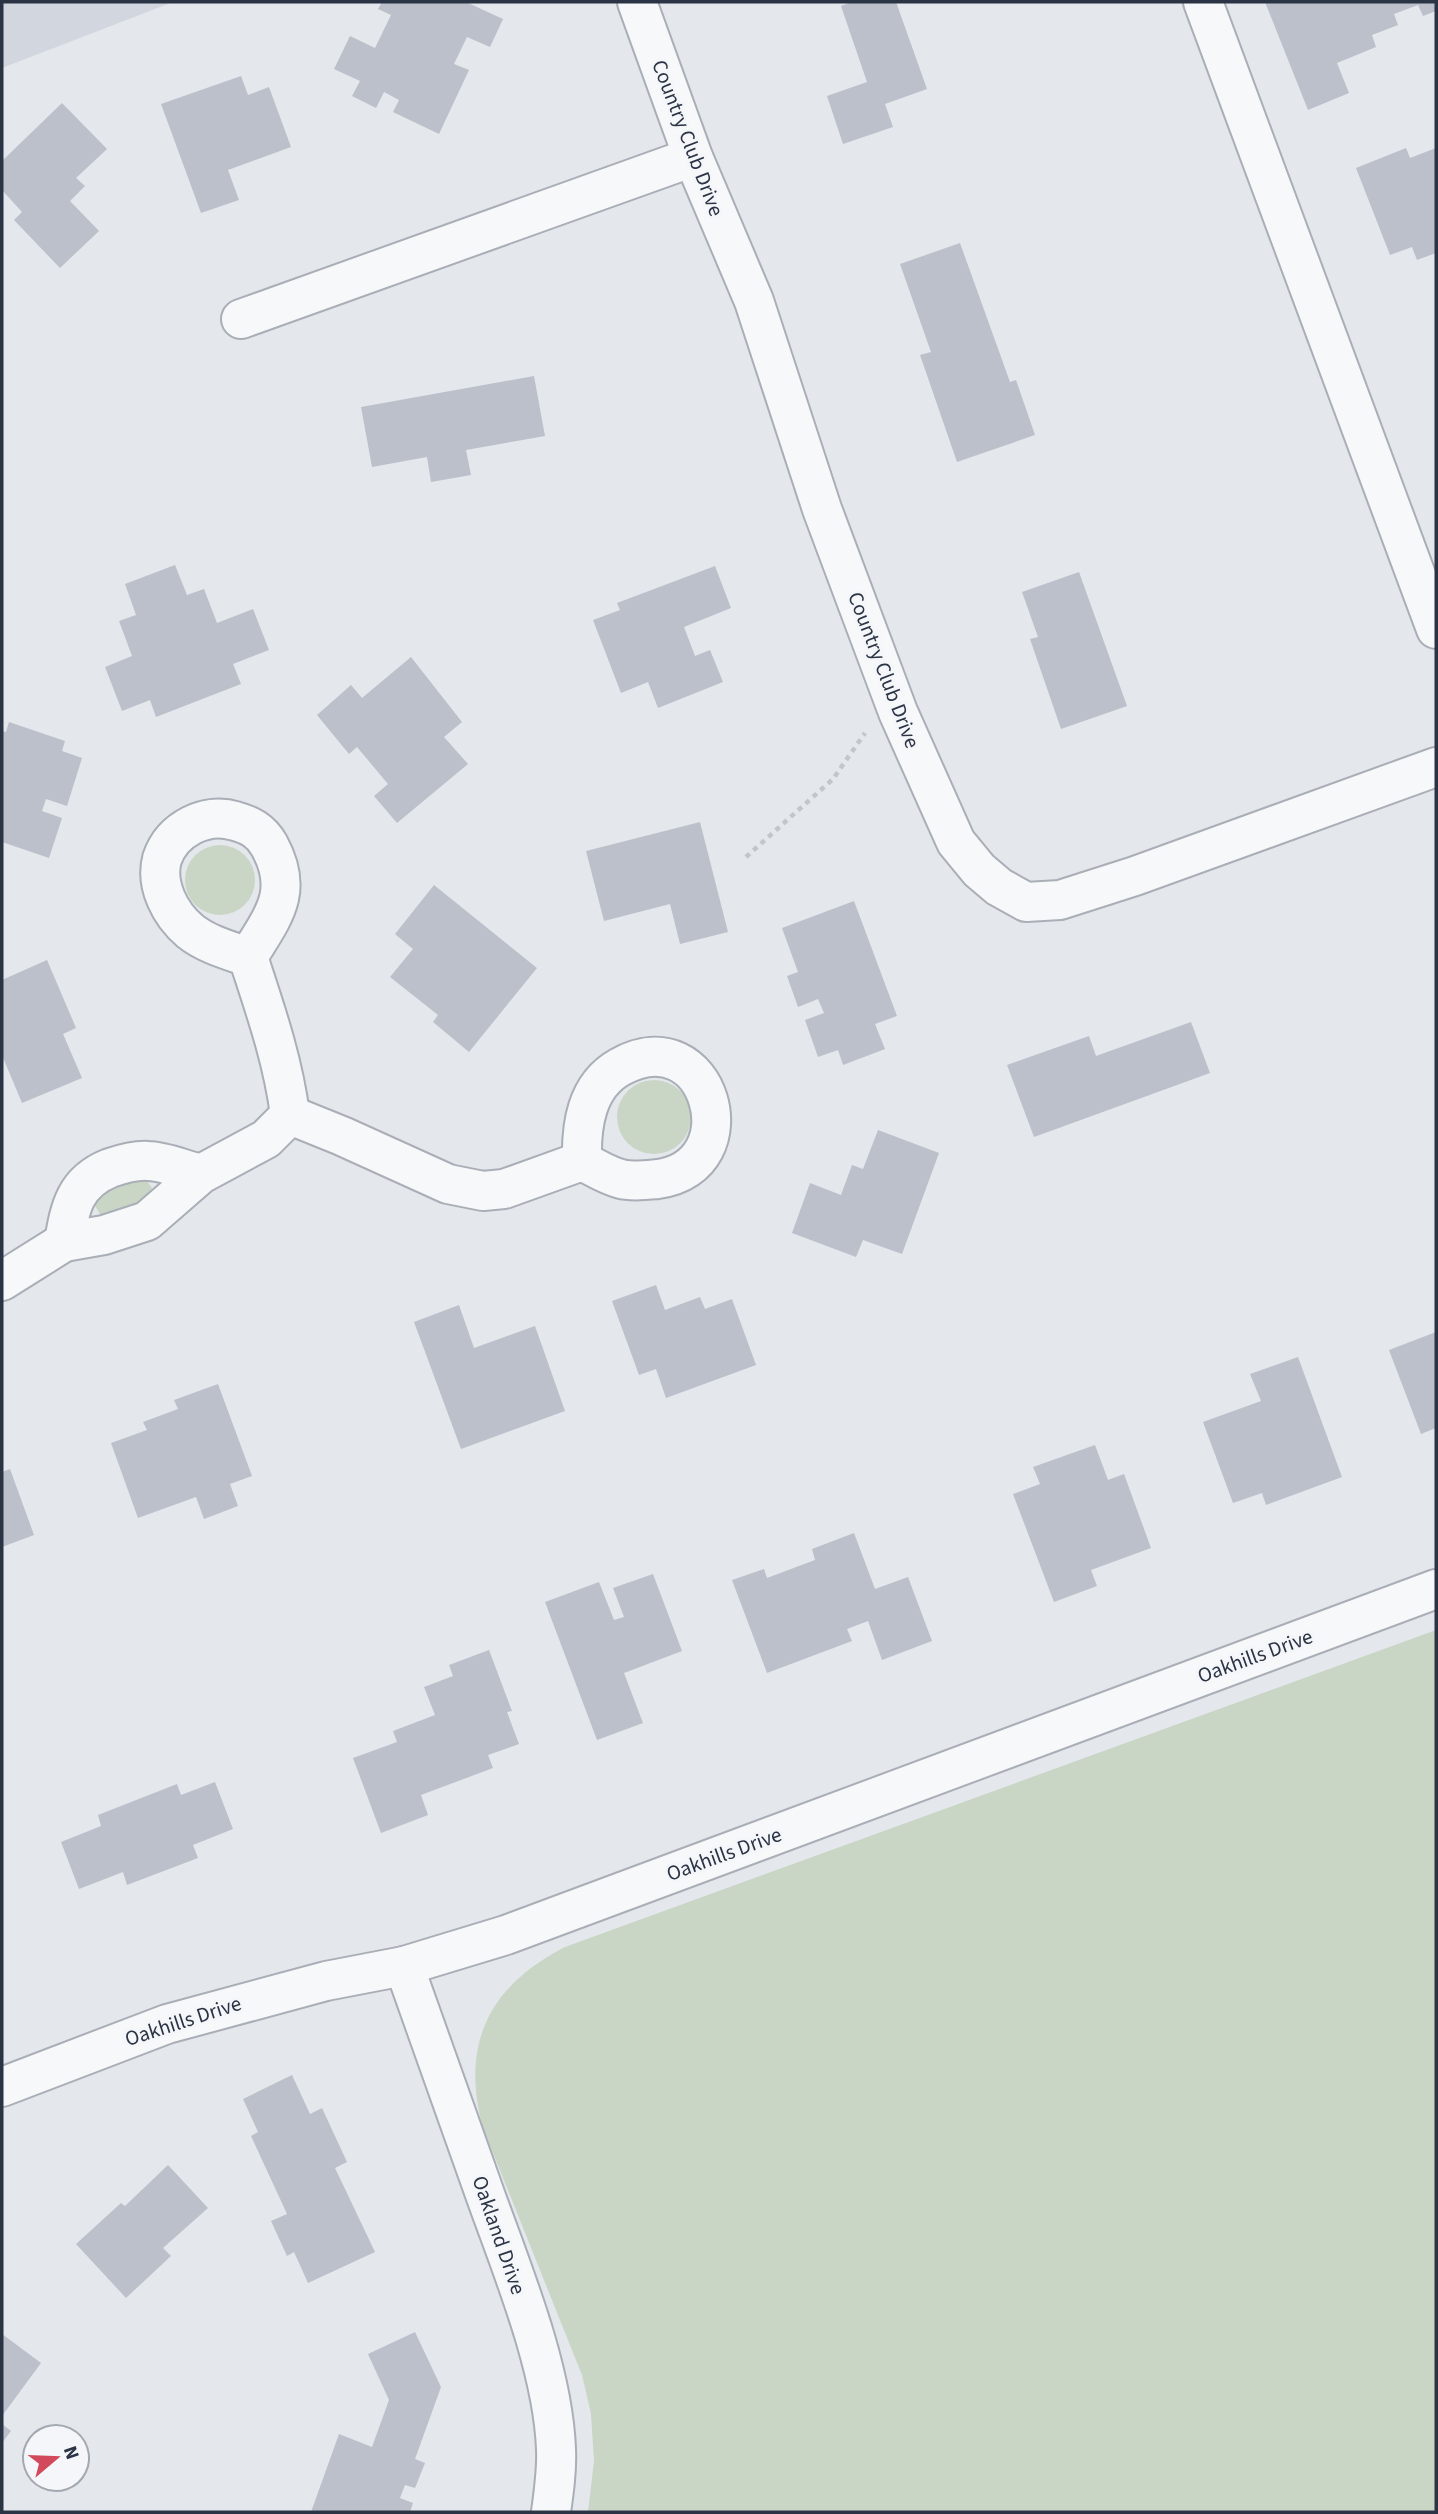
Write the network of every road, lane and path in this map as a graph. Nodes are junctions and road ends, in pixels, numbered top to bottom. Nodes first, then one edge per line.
1 (637, 2) edge
2 (1203, 2) edge
3 (693, 157) junction
4 (241, 319) dead end
5 (1436, 629) edge
6 (898, 712) junction
7 (1436, 767) edge
8 (746, 857) dead end
9 (248, 957) dead end
10 (290, 1115) junction
11 (582, 1161) dead end
12 (201, 1174) junction
13 (64, 1241) junction
14 (2, 1281) edge
15 (1436, 1589) edge
16 (404, 1966) junction
17 (2, 2087) edge
18 (551, 2512) edge

1 - 3 street, Country Club Drive
2 - 5 street
3 - 4 street
3 - 6 street, Country Club Drive
6 - 7 street, Country Club Drive
6 - 8 path
9 - 10 street
10 - 11 street
10 - 12 street
12 - 13 street
12 - 13 street
13 - 14 street
15 - 16 street, Oakhills Drive
16 - 17 street, Oakhills Drive
16 - 18 street, Oakland Drive

